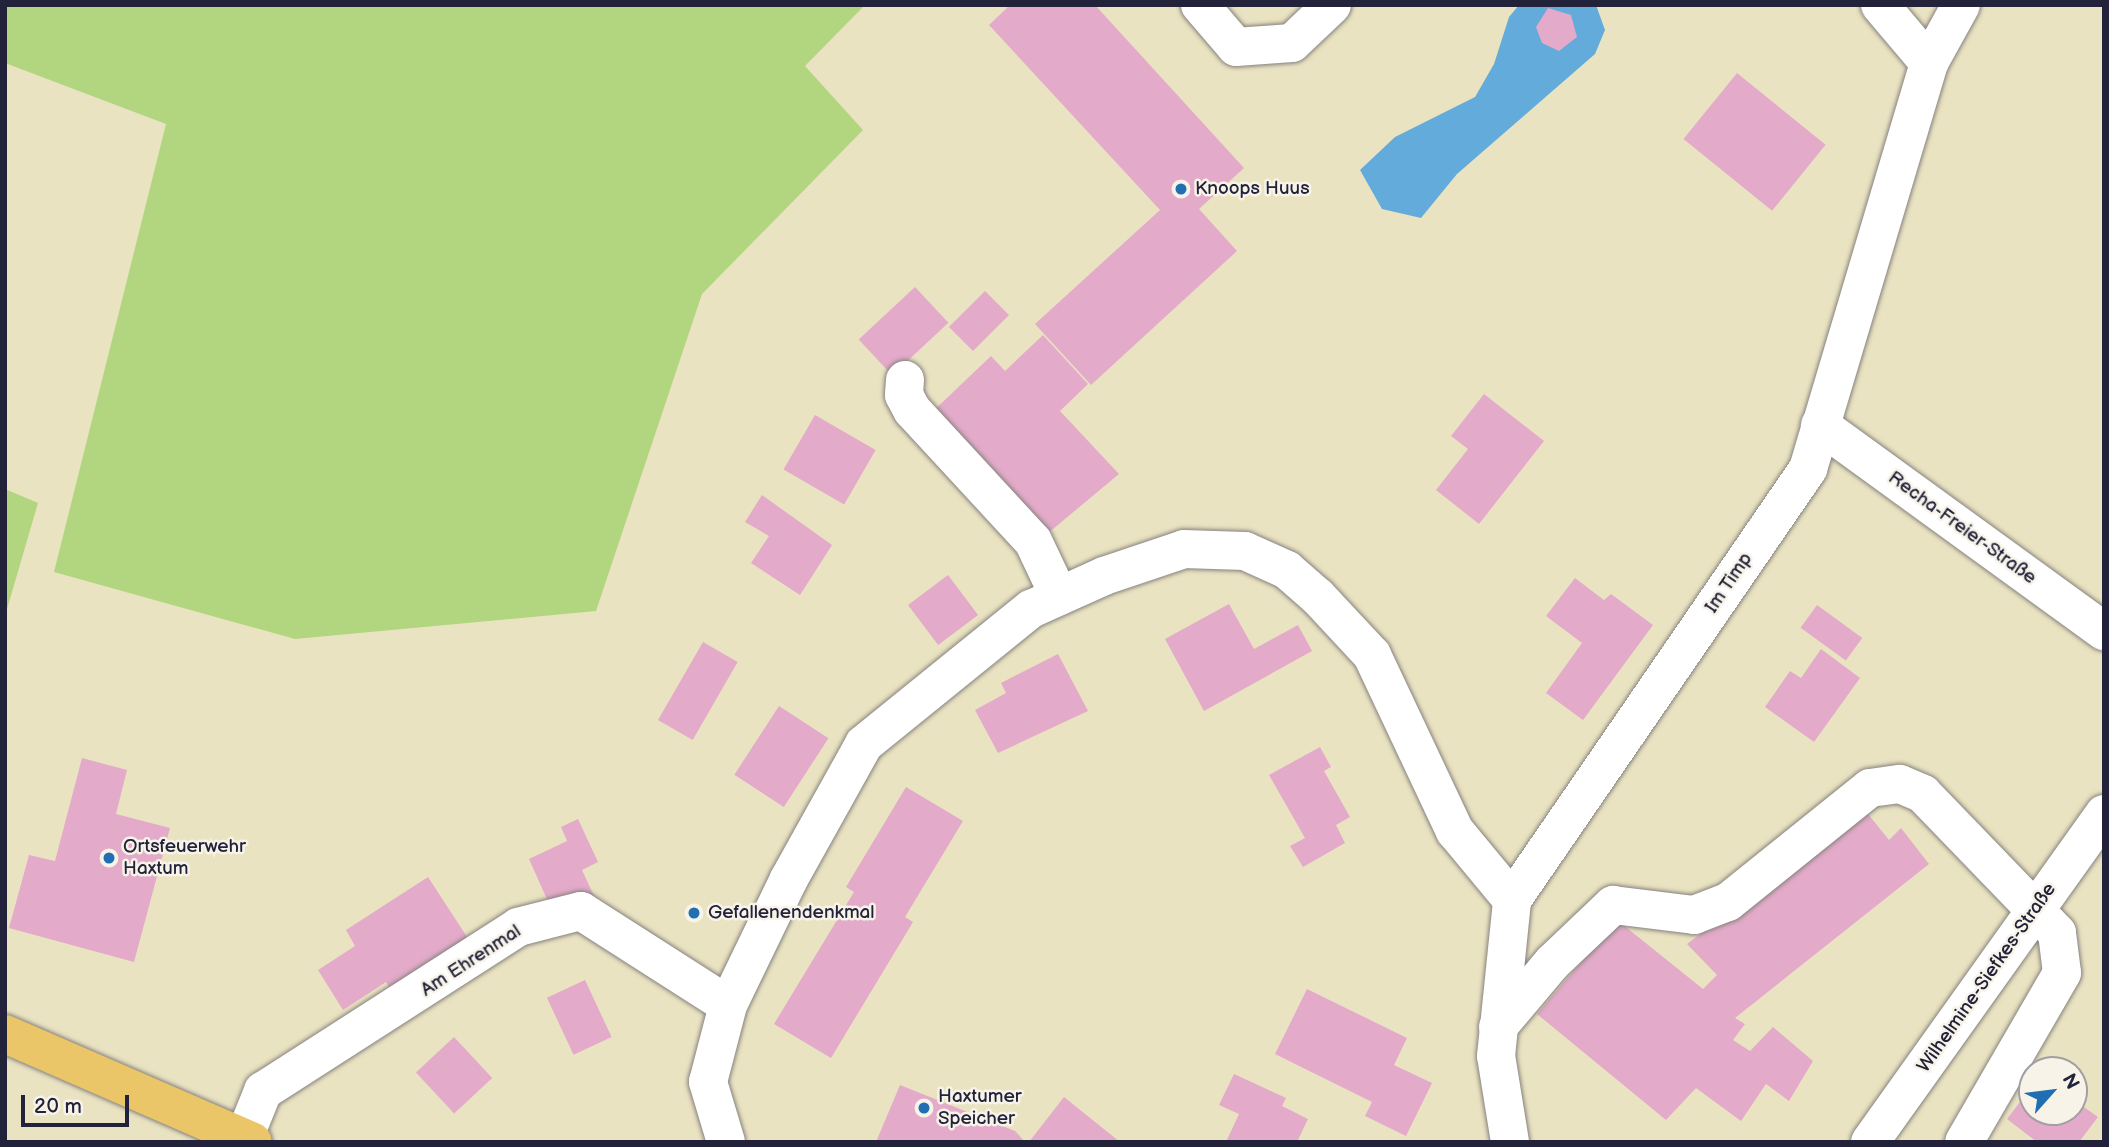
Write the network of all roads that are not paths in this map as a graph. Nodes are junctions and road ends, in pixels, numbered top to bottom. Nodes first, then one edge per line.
1 (1200, 5) edge
2 (1332, 5) edge
3 (1880, 5) edge
4 (1961, 5) edge
5 (1929, 63) junction
6 (905, 380) dead end
7 (1821, 425) junction
8 (1059, 596) junction
9 (2104, 631) edge
10 (2104, 814) edge
11 (1512, 900) junction
12 (2035, 910) junction
13 (728, 1005) junction
14 (1498, 1027) junction
15 (5, 1034) edge
16 (248, 1140) edge
17 (726, 1142) edge
18 (1510, 1142) edge
19 (1870, 1142) edge
20 (1964, 1142) edge

1 - 2 street
3 - 5 street
4 - 5 street, Im Timp
5 - 7 street, Im Timp
6 - 8 street
7 - 9 street, Recha-Freier-Straße
7 - 11 street, Im Timp
8 - 11 street
8 - 13 street
10 - 12 street, Wilhelmine-Siefkes-Straße
11 - 14 street, Im Timp
12 - 14 street
12 - 19 street, Wilhelmine-Siefkes-Straße
12 - 20 street
13 - 16 street, Am Ehrenmal
13 - 17 street
14 - 18 street, Im Timp
15 - 16 main road

